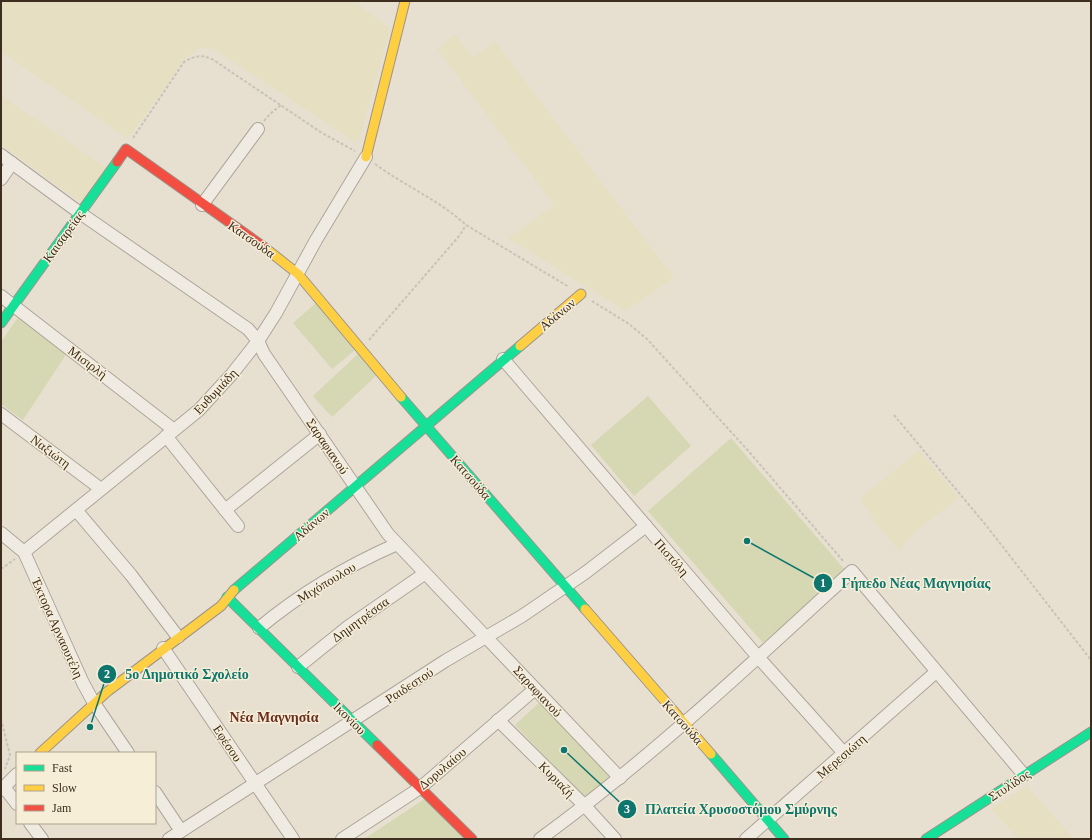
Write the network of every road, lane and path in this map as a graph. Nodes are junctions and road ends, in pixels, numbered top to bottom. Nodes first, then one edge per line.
1 (405, 1) edge
2 (281, 105) junction
3 (258, 129) joint
4 (126, 149) junction
5 (1, 155) edge
6 (366, 157) junction
7 (12, 163) junction
8 (1, 179) edge
9 (202, 205) junction
10 (80, 213) junction
11 (466, 224) junction
12 (298, 274) junction
13 (580, 294) junction
14 (1, 296) edge
15 (13, 305) junction
16 (1, 323) edge
17 (258, 341) junction
18 (360, 350) junction
19 (503, 359) junction
20 (1, 414) edge
21 (894, 415) dead end
22 (425, 424) junction
23 (170, 433) junction
24 (320, 434) junction
25 (354, 486) junction
26 (101, 489) junction
27 (76, 510) junction
28 (225, 510) junction
29 (238, 526) dead end
30 (646, 526) junction
31 (1, 533) edge
32 (397, 544) junction
33 (24, 552) junction
34 (1, 569) edge
35 (852, 572) junction
36 (424, 574) junction
37 (566, 587) junction
38 (228, 597) junction
39 (259, 628) junction
40 (487, 636) junction
41 (178, 637) junction
42 (163, 648) junction
43 (758, 657) junction
44 (1091, 660) edge
45 (298, 667) junction
46 (936, 672) junction
47 (535, 689) junction
48 (94, 703) junction
49 (1, 719) edge
50 (498, 720) junction
51 (353, 722) junction
52 (684, 723) junction
53 (1091, 732) edge
54 (41, 752) edge
55 (127, 752) edge
56 (844, 753) junction
57 (5, 770) dead end
58 (16, 775) edge
59 (1024, 775) junction
60 (620, 778) junction
61 (255, 782) junction
62 (3, 788) edge
63 (420, 788) junction
64 (156, 794) edge
65 (16, 803) edge
66 (585, 806) junction
67 (769, 820) junction
68 (31, 824) edge
69 (181, 831) junction
70 (42, 839) edge
71 (169, 839) edge
72 (293, 839) edge
73 (342, 839) edge
74 (472, 839) edge
75 (540, 839) edge
76 (615, 839) edge
77 (746, 839) edge
78 (784, 839) edge
79 (926, 839) edge

1 - 6 street
2 - 3 path
2 - 4 path
2 - 6 path
3 - 9 street
4 - 9 street, Κατσούδα
4 - 10 street, Καισαρείας
5 - 7 street, Σαραφιανού
6 - 11 path
6 - 12 street, Ευθυμιάδη
7 - 8 street
7 - 10 street, Σαραφιανού
9 - 12 street, Κατσούδα
10 - 15 street, Καισαρείας
10 - 17 street, Σαραφιανού
11 - 13 path
11 - 18 path
12 - 17 street, Ευθυμιάδη
12 - 18 street, Κατσούδα
13 - 19 street, Αδάνων
13 - 35 path
14 - 15 street, Μισιρλή
15 - 16 street, Καισαρείας
15 - 23 street, Μισιρλή
17 - 23 street, Ευθυμιάδη
17 - 24 street, Σαραφιανού
18 - 22 street, Κατσούδα
19 - 22 street, Αδάνων
19 - 30 street, Πιστόλη
20 - 26 street, Ναξιώτη
21 - 44 path
22 - 25 street, Αδάνων
22 - 37 street, Κατσούδα
23 - 26 street, Ευθυμιάδη
23 - 28 street, Μισιρλή
24 - 25 street, Σαραφιανού
24 - 28 street
25 - 32 street, Σαραφιανού
25 - 38 street, Αδάνων
26 - 27 street, Ευθυμιάδη
27 - 33 street, Ευθυμιάδη
27 - 41 street
28 - 29 street, Μισιρλή
30 - 37 street, Ραιδεστού
30 - 43 street, Πιστόλη
31 - 33 street
32 - 36 street, Σαραφιανού
32 - 39 street, Μιχόπουλου
33 - 34 path
33 - 48 street, Έκτορα Αρναουτέλη
35 - 43 street
35 - 46 street
36 - 40 street, Σαραφιανού
36 - 45 street, Δημητρέσσα
37 - 40 street, Ραιδεστού
37 - 52 street, Κατσούδα
38 - 39 street, Ικονίου
38 - 41 street, Αδάνων
39 - 45 street, Ικονίου
40 - 47 street, Σαραφιανού
40 - 51 street, Ραιδεστού
41 - 42 street, Αδάνων
42 - 48 street, Αδάνων
42 - 61 street, Εφέσου
43 - 52 street
43 - 56 street, Πιστόλη
45 - 51 street, Ικονίου
46 - 56 street, Μερεσιώτη
46 - 59 street
47 - 50 street, Δορυλαίου
47 - 60 street, Σαραφιανού
48 - 54 street, Αδάνων
48 - 55 street, Έκτορα Αρναουτέλη
49 - 57 path
50 - 63 street, Δορυλαίου
50 - 66 street, Κυριαζή
51 - 61 street, Ραιδεστού
51 - 63 street, Ικονίου
52 - 60 street
52 - 67 street, Κατσούδα
53 - 59 street, Στυλίδος
56 - 67 street, Μερεσιώτη
58 - 62 street
59 - 79 street, Στυλίδος
60 - 66 street
61 - 69 street, Ραιδεστού
61 - 72 street, Εφέσου
62 - 65 street
63 - 73 street, Δορυλαίου
63 - 74 street, Ικονίου
64 - 69 street
66 - 75 street
66 - 76 street, Κυριαζή
67 - 77 street, Μερεσιώτη
67 - 78 street, Κατσούδα
68 - 70 street
69 - 71 street, Ραιδεστού

